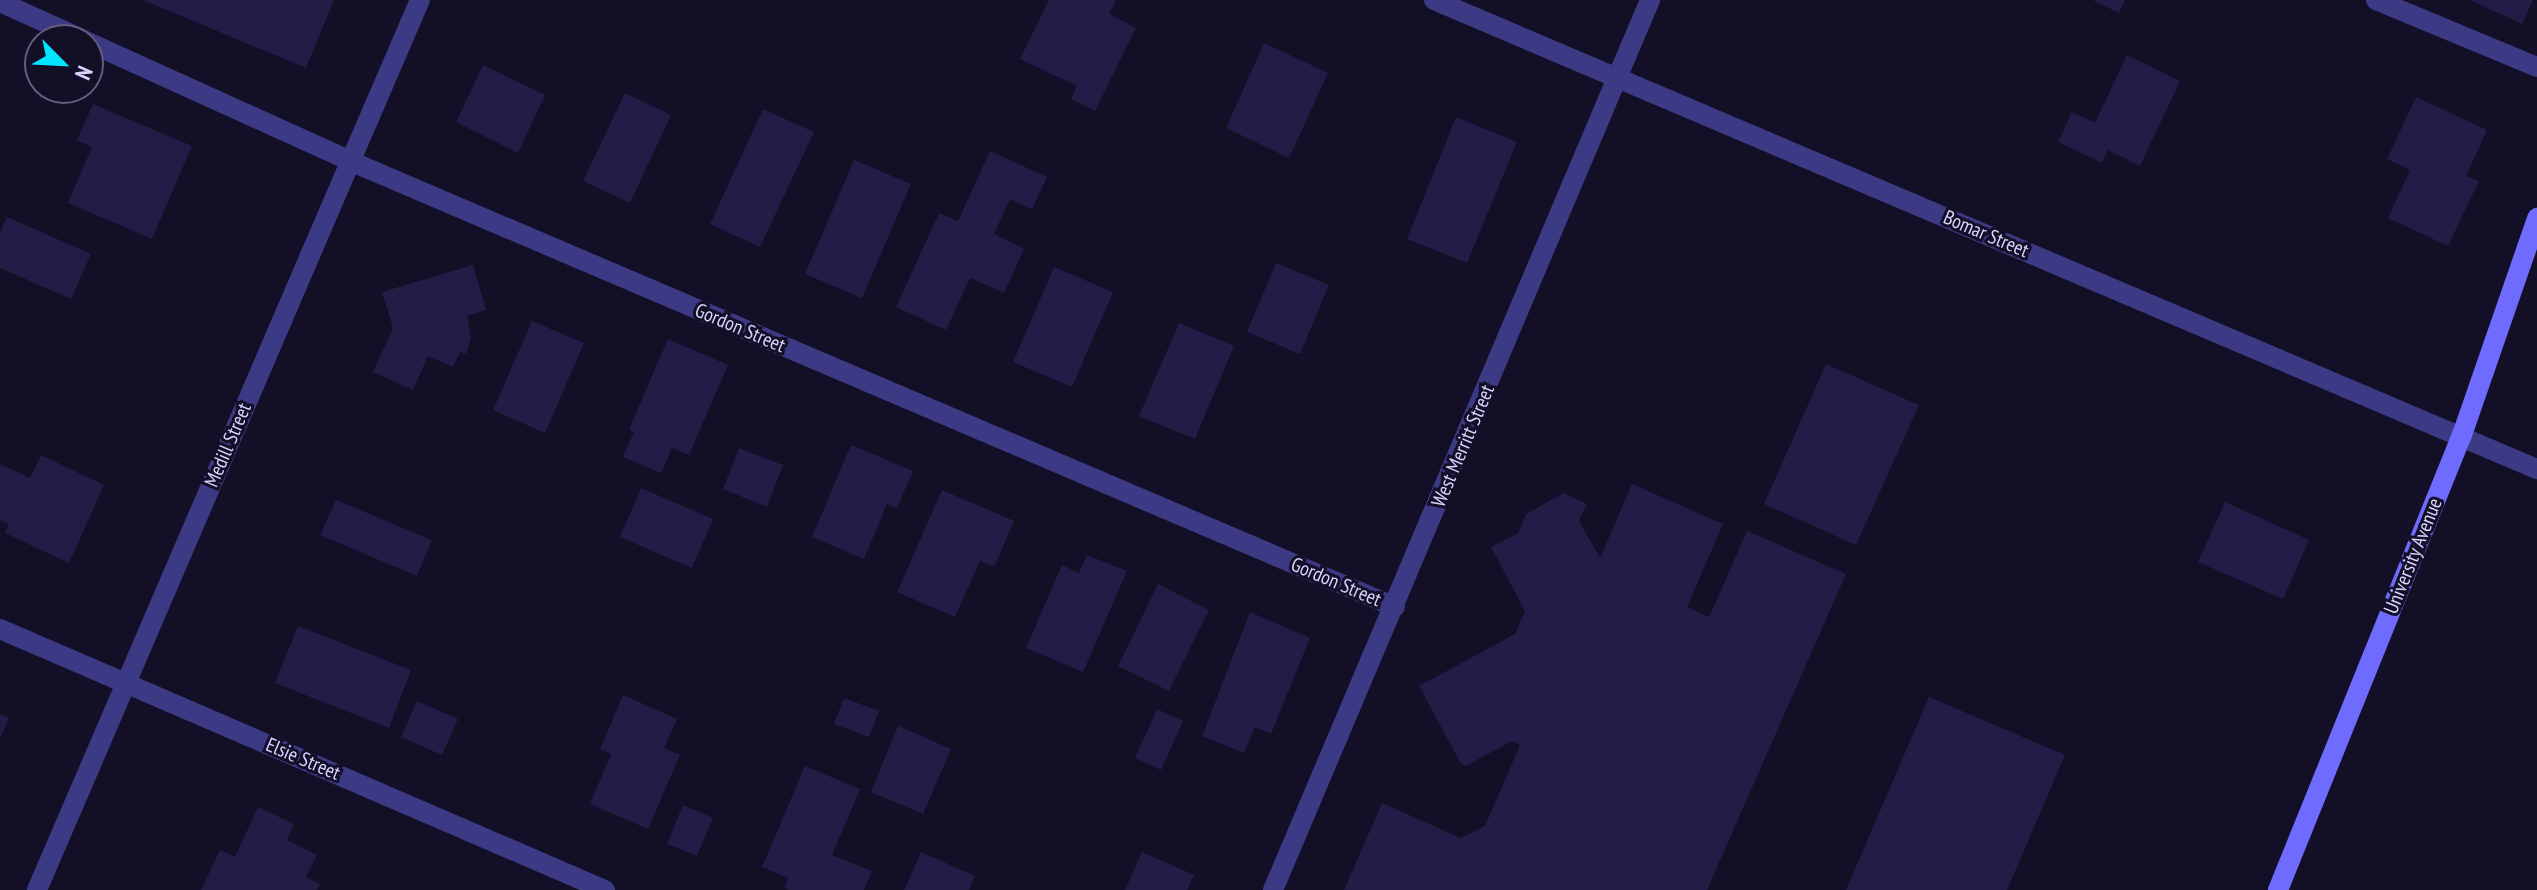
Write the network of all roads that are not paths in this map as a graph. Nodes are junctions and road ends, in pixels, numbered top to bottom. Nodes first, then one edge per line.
1 (420, 0) edge
2 (1434, 0) edge
3 (1650, 0) edge
4 (2376, 0) edge
5 (0, 2) edge
6 (49, 24) edge
7 (104, 49) edge
8 (2537, 67) edge
9 (1619, 79) junction
10 (350, 161) junction
11 (2536, 222) edge
12 (2462, 435) junction
13 (2537, 469) edge
14 (1395, 607) junction
15 (0, 629) edge
16 (126, 682) junction
17 (37, 890) edge
18 (605, 890) edge
19 (1273, 890) edge
20 (2278, 890) edge

1 - 10 street, Medill Street
2 - 9 street, Bomar Street
3 - 9 street, West Merritt Street
4 - 8 street
5 - 6 street, Gordon Street
7 - 10 street, Gordon Street
9 - 12 street, Bomar Street
9 - 14 street, West Merritt Street
10 - 14 street, Gordon Street
10 - 16 street, Medill Street
11 - 12 street, University Avenue
12 - 13 street, Bomar Street
12 - 20 street, University Avenue
14 - 19 street, West Merritt Street
15 - 16 street, Elsie Street
16 - 17 street, Medill Street
16 - 18 street, Elsie Street

